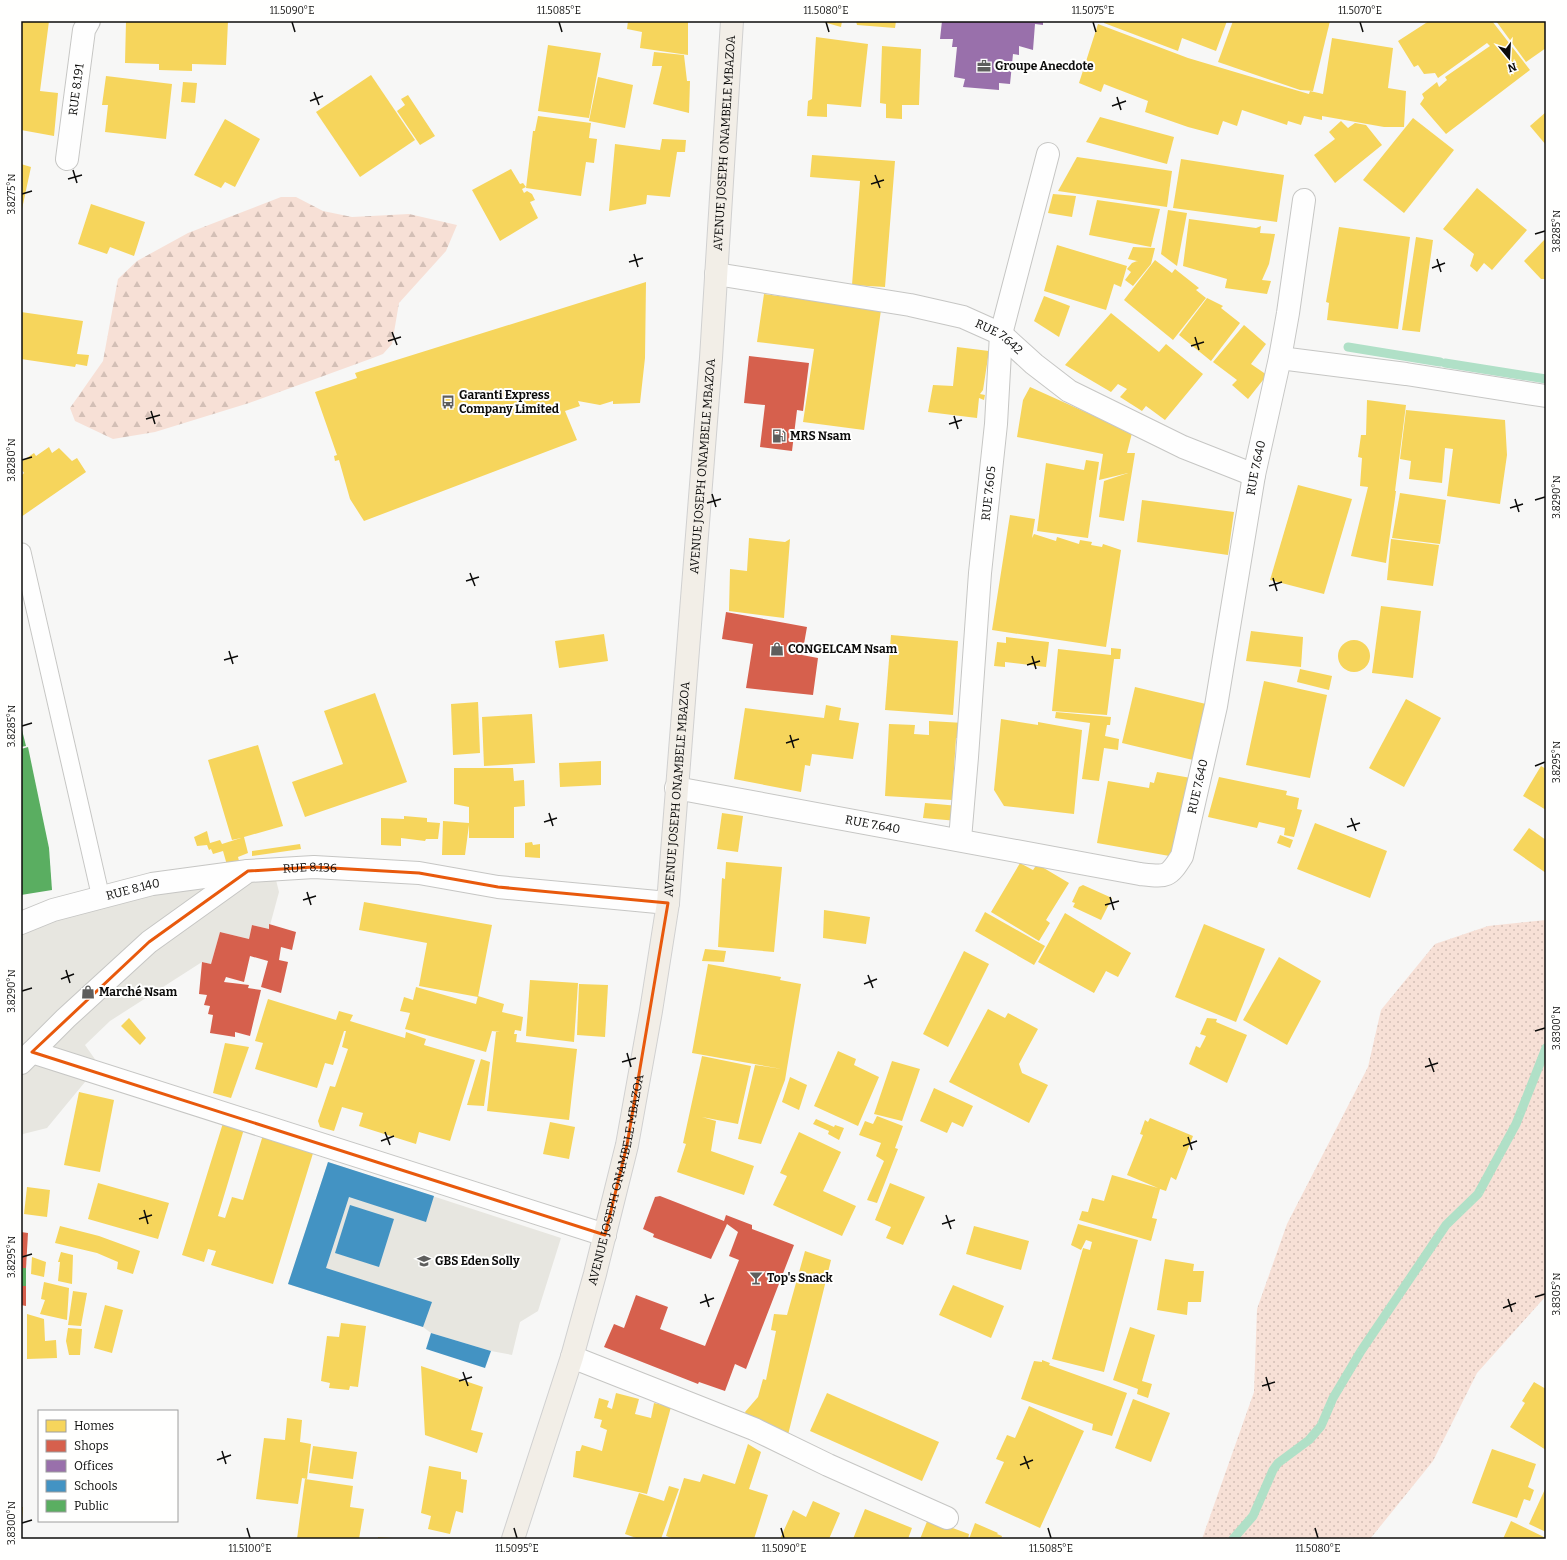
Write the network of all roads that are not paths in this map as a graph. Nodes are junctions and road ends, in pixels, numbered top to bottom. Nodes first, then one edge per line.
1 (89, 21) edge
2 (732, 21) edge
3 (1048, 154) dead end
4 (67, 159) dead end
5 (1304, 200) dead end
6 (716, 274) junction
7 (1001, 334) junction
8 (1280, 358) junction
9 (1546, 396) edge
10 (1254, 475) junction
11 (22, 552) edge
12 (676, 788) junction
13 (960, 839) junction
14 (248, 871) junction
15 (101, 898) junction
16 (668, 903) junction
17 (21, 923) edge
18 (26, 1058) edge
19 (605, 1235) junction
20 (572, 1356) junction
21 (948, 1518) dead end
22 (513, 1539) edge

1 - 4 street, RUE 8.191
2 - 6 main road, AVENUE JOSEPH ONAMBELE MBAZOA
3 - 7 street, RUE 7.605
5 - 8 street, RUE 7.640
6 - 7 street, RUE 7.642
6 - 12 main road, AVENUE JOSEPH ONAMBELE MBAZOA
7 - 10 street, RUE 7.642
7 - 13 street, RUE 7.605
8 - 9 street
8 - 10 street, RUE 7.640
10 - 13 street, RUE 7.640
11 - 15 lane
12 - 13 street, RUE 7.640
12 - 16 main road, AVENUE JOSEPH ONAMBELE MBAZOA
14 - 15 street, RUE 8.140
14 - 16 street, RUE 8.136
14 - 18 street
15 - 17 street, RUE 8.140
16 - 19 main road, AVENUE JOSEPH ONAMBELE MBAZOA
18 - 19 street
19 - 20 main road, AVENUE JOSEPH ONAMBELE MBAZOA
20 - 21 street
20 - 22 main road, AVENUE JOSEPH ONAMBELE MBAZOA

